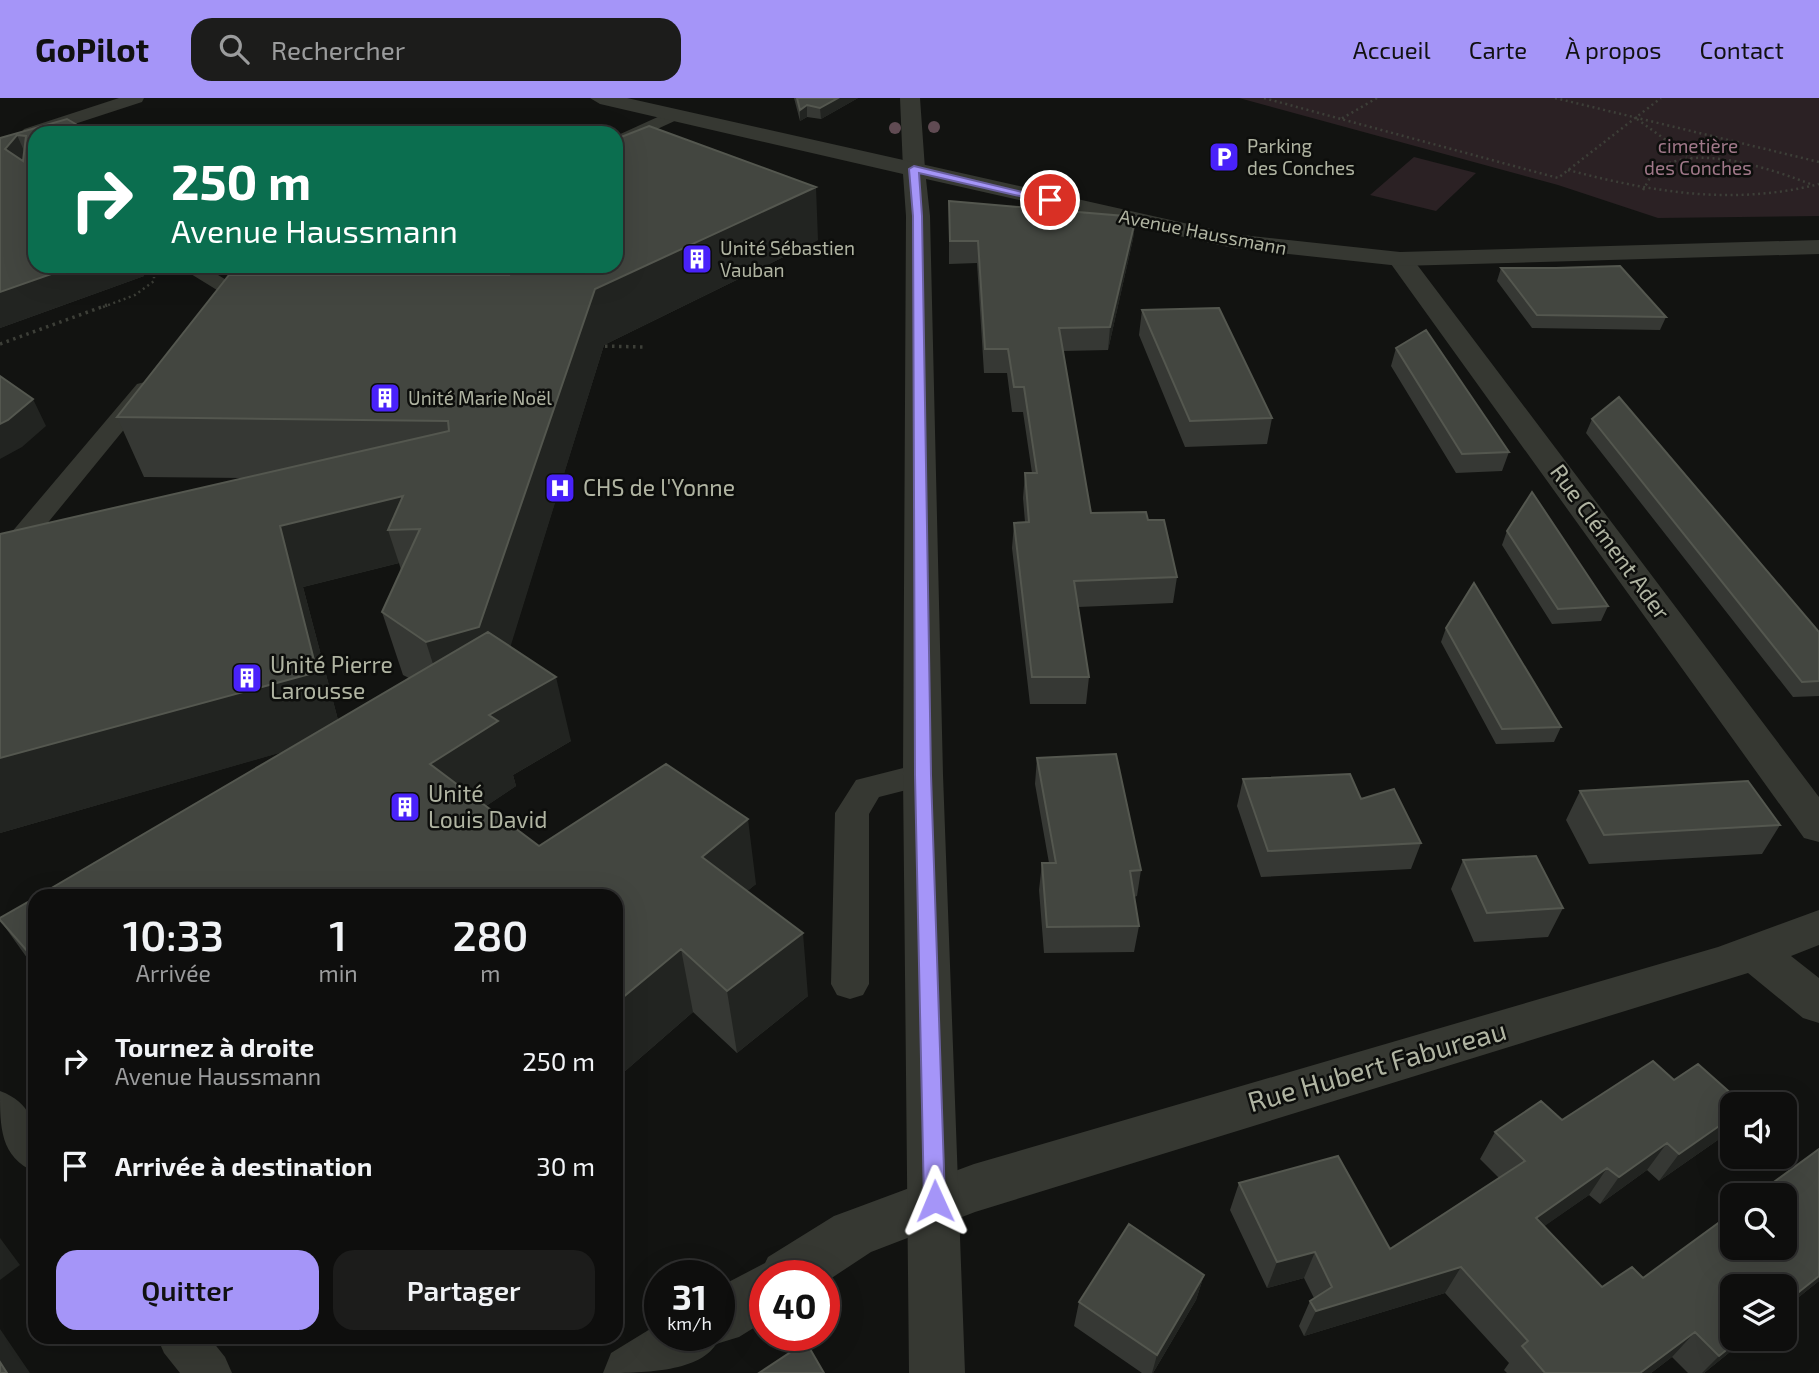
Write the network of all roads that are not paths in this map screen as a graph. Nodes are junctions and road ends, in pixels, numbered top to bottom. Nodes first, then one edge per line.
1 (136, 98) edge
2 (600, 98) edge
3 (910, 98) edge
4 (673, 115) junction
5 (51, 126) edge
6 (623, 142) edge
7 (914, 169) junction
8 (1819, 247) edge
9 (1399, 259) junction
10 (201, 273) edge
11 (336, 273) edge
12 (262, 308) junction
13 (232, 313) edge
14 (161, 370) edge
15 (0, 563) edge
16 (923, 775) junction
17 (1819, 827) edge
18 (1819, 927) edge
19 (1753, 953) junction
20 (850, 984) dead end
21 (1819, 1004) edge
22 (0, 1109) edge
23 (28, 1144) edge
24 (935, 1201) junction
25 (812, 1260) edge
26 (186, 1344) edge
27 (666, 1351) edge
28 (209, 1373) edge
29 (631, 1373) edge
30 (937, 1373) edge

1 - 5 lane
2 - 4 street, Avenue Haussmann
3 - 7 street
4 - 6 lane
4 - 7 street, Avenue Haussmann
7 - 9 street, Avenue Haussmann
7 - 16 street
8 - 9 street, Avenue Haussmann
9 - 17 street, Rue Clément Ader
10 - 12 lane
11 - 12 lane
12 - 13 lane
14 - 15 lane
16 - 20 lane
16 - 24 street
18 - 19 street, Rue Hubert Fabureau
19 - 21 street
19 - 24 street, Rue Hubert Fabureau
22 - 23 lane
24 - 25 street, Rue Hubert Fabureau
24 - 30 street
26 - 28 lane
27 - 29 street

